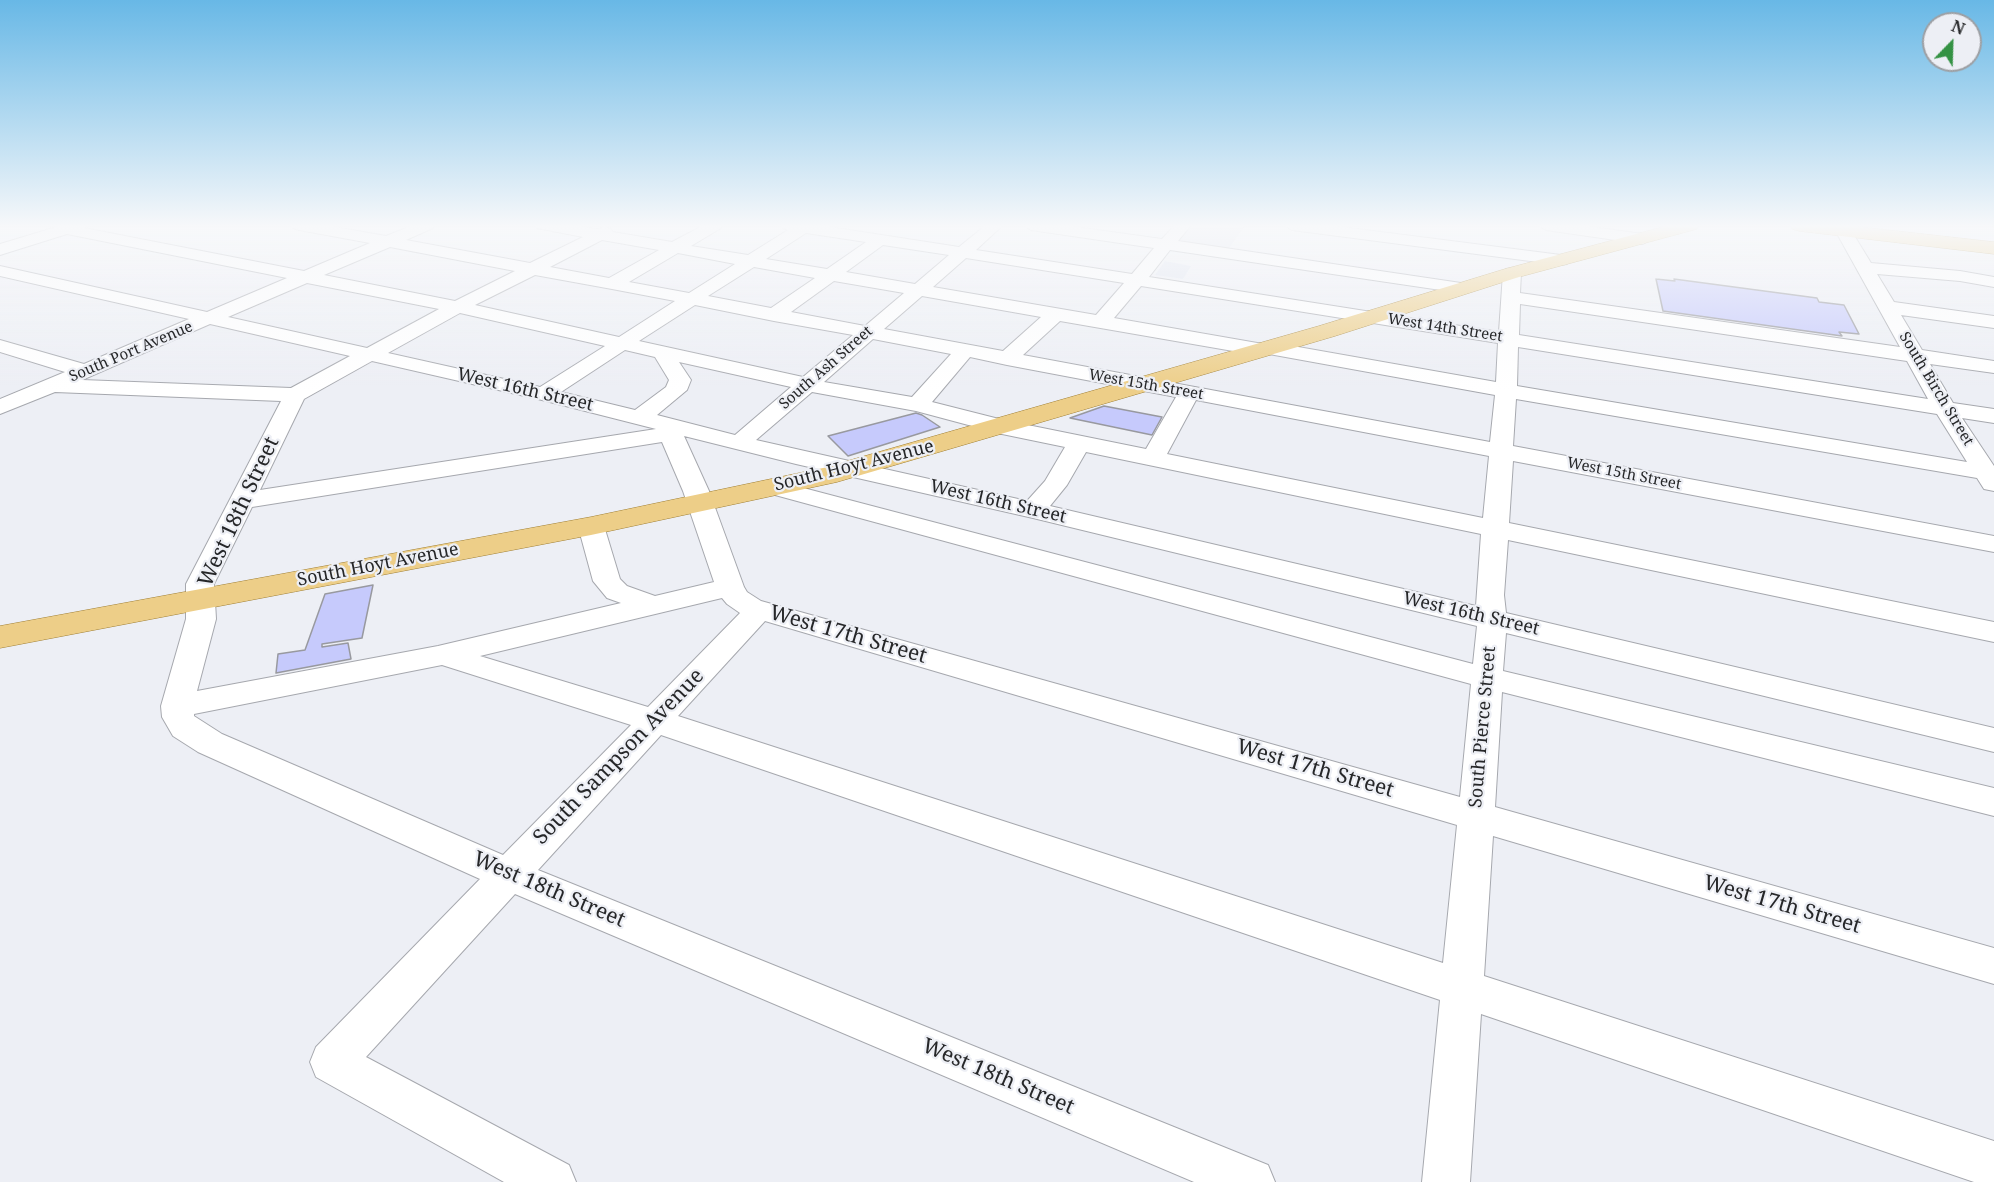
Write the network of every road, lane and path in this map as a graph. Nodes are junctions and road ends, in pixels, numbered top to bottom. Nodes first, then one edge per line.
1 (37, 280) edge
2 (295, 280) edge
3 (325, 280) edge
4 (509, 280) edge
5 (593, 280) edge
6 (619, 280) edge
7 (720, 280) edge
8 (822, 280) edge
9 (864, 280) edge
10 (930, 280) edge
11 (1136, 280) edge
12 (1144, 280) edge
13 (1407, 280) edge
14 (1521, 280) edge
15 (1871, 280) edge
16 (612, 284) junction
17 (1512, 285) junction
18 (1461, 288) junction
19 (918, 290) junction
20 (689, 299) junction
21 (457, 307) junction
22 (1887, 308) junction
23 (1056, 314) junction
24 (774, 315) junction
25 (1370, 317) junction
26 (209, 318) junction
27 (1101, 322) junction
28 (1994, 322) edge
29 (868, 332) junction
30 (1508, 338) junction
31 (620, 345) junction
32 (0, 346) edge
33 (1266, 349) junction
34 (964, 351) junction
35 (370, 354) junction
36 (663, 354) junction
37 (1916, 355) junction
38 (1007, 359) junction
39 (1994, 367) edge
40 (86, 371) junction
41 (52, 385) junction
42 (807, 385) junction
43 (1144, 385) junction
44 (1506, 390) junction
45 (1189, 393) junction
46 (543, 394) junction
47 (295, 395) junction
48 (917, 405) junction
49 (0, 407) edge
50 (1944, 407) junction
51 (1994, 416) edge
52 (639, 418) junction
53 (1002, 427) junction
54 (679, 432) junction
55 (739, 442) junction
56 (1079, 444) junction
57 (1501, 451) junction
58 (1152, 459) junction
59 (853, 468) junction
60 (1991, 478) edge
61 (773, 487) junction
62 (241, 501) junction
63 (699, 503) junction
64 (1033, 510) junction
65 (591, 526) junction
66 (1495, 530) junction
67 (1994, 543) edge
68 (729, 587) junction
69 (200, 599) junction
70 (652, 605) junction
71 (759, 610) junction
72 (1492, 619) junction
73 (1994, 632) edge
74 (0, 637) edge
75 (443, 655) junction
76 (1487, 678) junction
77 (177, 706) junction
78 (654, 720) junction
79 (1994, 740) edge
80 (1994, 802) edge
81 (1476, 815) junction
82 (508, 874) junction
83 (1994, 966) edge
84 (1462, 988) junction
85 (1994, 1165) edge
86 (552, 1182) edge
87 (1251, 1182) edge
88 (1446, 1182) edge

1 - 26 street, West 16th Street
2 - 26 street, South Port Avenue
3 - 21 street
4 - 21 street
5 - 16 street, West 15th Street
6 - 16 street
7 - 20 street
8 - 24 street
9 - 19 street
10 - 19 street, South Ash Street
11 - 27 street
12 - 25 street, West 14th Street
13 - 18 street
14 - 17 main road, South Hoyt Avenue
15 - 22 street, South Birch Street
16 - 20 street, West 15th Street
17 - 18 main road, South Hoyt Avenue
17 - 30 street, South Pierce Street
17 - 37 street
18 - 25 main road, South Hoyt Avenue
19 - 23 street
19 - 29 street, South Ash Street
20 - 24 street, West 15th Street
20 - 31 street
21 - 31 street
21 - 35 street
22 - 28 street
22 - 37 street, South Birch Street
23 - 27 street
23 - 38 street
24 - 29 street, West 15th Street
25 - 30 street, West 14th Street
25 - 33 main road, South Hoyt Avenue
26 - 35 street, West 16th Street
26 - 40 street, South Port Avenue
27 - 33 street
29 - 34 street, West 15th Street
29 - 42 street, South Ash Street
30 - 44 street, South Pierce Street
30 - 50 street, West 14th Street
31 - 36 street
31 - 46 street
32 - 40 street
33 - 43 main road, South Hoyt Avenue
33 - 44 street
34 - 38 street, West 15th Street
34 - 48 street
35 - 46 street, West 16th Street
35 - 47 street
36 - 42 street
36 - 52 street
37 - 39 street
37 - 50 street, South Birch Street
38 - 43 street, West 15th Street
40 - 41 street, South Port Avenue
41 - 47 street
41 - 49 street, South Port Avenue
42 - 48 street
42 - 55 street, South Ash Street
43 - 45 street, West 15th Street
43 - 53 main road, South Hoyt Avenue
44 - 57 street, South Pierce Street
44 - 60 street
45 - 57 street, West 15th Street
45 - 58 street
46 - 52 street, West 16th Street
47 - 62 street, West 18th Street
48 - 53 street
50 - 51 street, West 14th Street
50 - 60 street, South Birch Street
52 - 54 street, West 16th Street
53 - 56 street
53 - 59 main road, South Hoyt Avenue
54 - 55 street, West 16th Street
54 - 62 street
54 - 63 street
55 - 59 street, West 16th Street
56 - 58 street
56 - 64 street
57 - 66 street, South Pierce Street
57 - 67 street, West 15th Street
58 - 66 street
59 - 61 main road, South Hoyt Avenue
59 - 64 street, West 16th Street
61 - 63 main road, South Hoyt Avenue
61 - 76 street
62 - 69 street, West 18th Street
63 - 65 main road, South Hoyt Avenue
63 - 68 street
64 - 72 street, West 16th Street
65 - 69 main road, South Hoyt Avenue
65 - 70 street
66 - 72 street, South Pierce Street
66 - 73 street
68 - 70 street
68 - 71 street, West 17th Street
69 - 74 main road, South Hoyt Avenue
69 - 77 street, West 18th Street
70 - 75 street
71 - 78 street, South Sampson Avenue
71 - 81 street, West 17th Street
72 - 76 street, South Pierce Street
72 - 79 street, West 16th Street
75 - 77 street
75 - 78 street
76 - 80 street
76 - 81 street, South Pierce Street
77 - 82 street, West 18th Street
78 - 82 street, South Sampson Avenue
78 - 84 street
81 - 83 street, West 17th Street
81 - 84 street, South Pierce Street
82 - 86 street, South Sampson Avenue
82 - 87 street, West 18th Street
84 - 85 street
84 - 88 street, South Pierce Street

